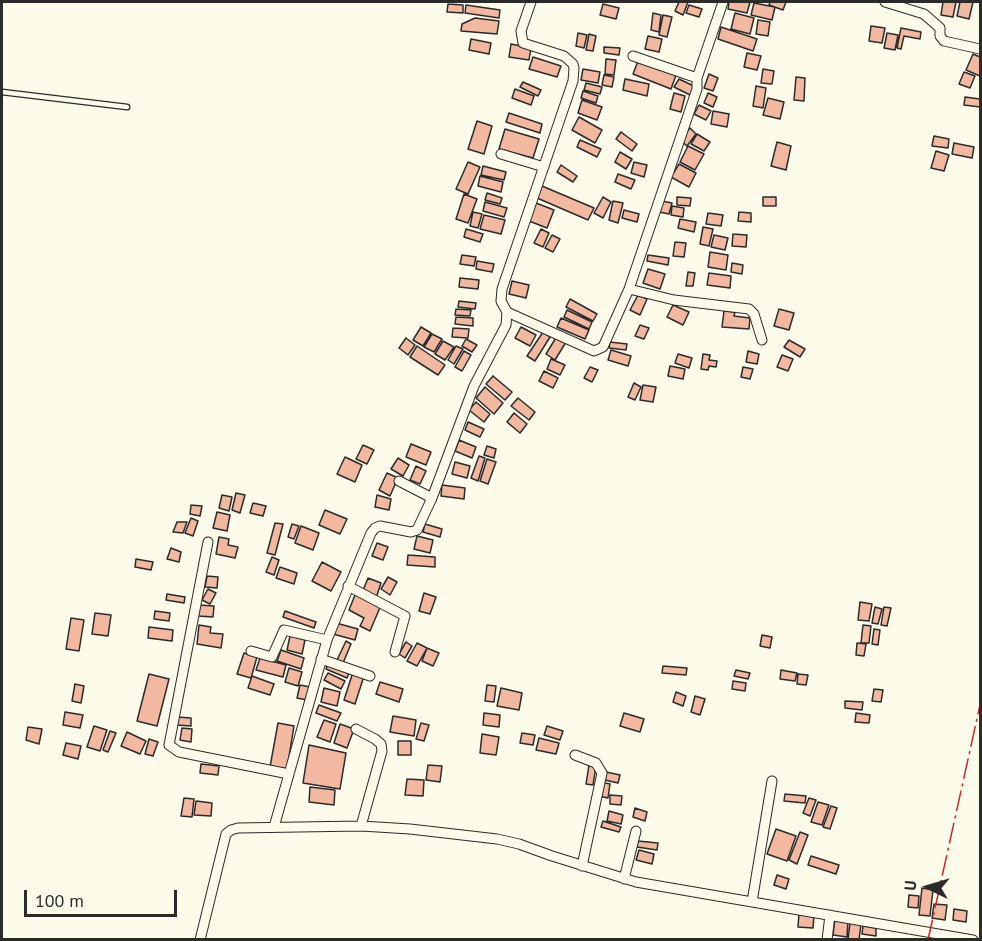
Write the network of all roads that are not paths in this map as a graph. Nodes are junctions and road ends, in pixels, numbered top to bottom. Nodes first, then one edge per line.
1 (531, 2) edge
2 (723, 2) edge
3 (885, 2) edge
4 (981, 50) edge
5 (633, 56) dead end
6 (697, 78) junction
7 (2, 92) edge
8 (127, 107) dead end
9 (501, 153) dead end
10 (544, 167) junction
11 (629, 289) junction
12 (507, 312) junction
13 (762, 340) dead end
14 (399, 481) dead end
15 (432, 498) junction
16 (208, 542) dead end
17 (348, 586) junction
18 (327, 640) junction
19 (250, 651) dead end
20 (394, 652) dead end
21 (321, 659) junction
22 (370, 676) dead end
23 (356, 729) dead end
24 (575, 755) dead end
25 (289, 774) junction
26 (772, 781) dead end
27 (361, 826) junction
28 (274, 827) junction
29 (636, 831) dead end
30 (582, 866) junction
31 (624, 879) junction
32 (752, 902) junction
33 (830, 915) junction
34 (935, 936) edge
35 (200, 939) edge
36 (827, 939) edge
37 (973, 939) edge

1 - 10 street
2 - 6 street
3 - 4 street
5 - 6 street
6 - 11 street
7 - 8 lane
9 - 10 street
10 - 12 street
11 - 12 street
11 - 13 street
12 - 15 street
14 - 15 street
15 - 17 street
16 - 25 street
17 - 18 street
17 - 20 street
18 - 19 street
18 - 21 street
21 - 22 street
21 - 25 street
23 - 27 street
24 - 30 street
25 - 28 street
26 - 32 street
27 - 28 street
27 - 30 street
28 - 35 street
29 - 31 street
30 - 31 street
31 - 32 street
32 - 33 street
33 - 34 street
33 - 36 street
34 - 37 street

